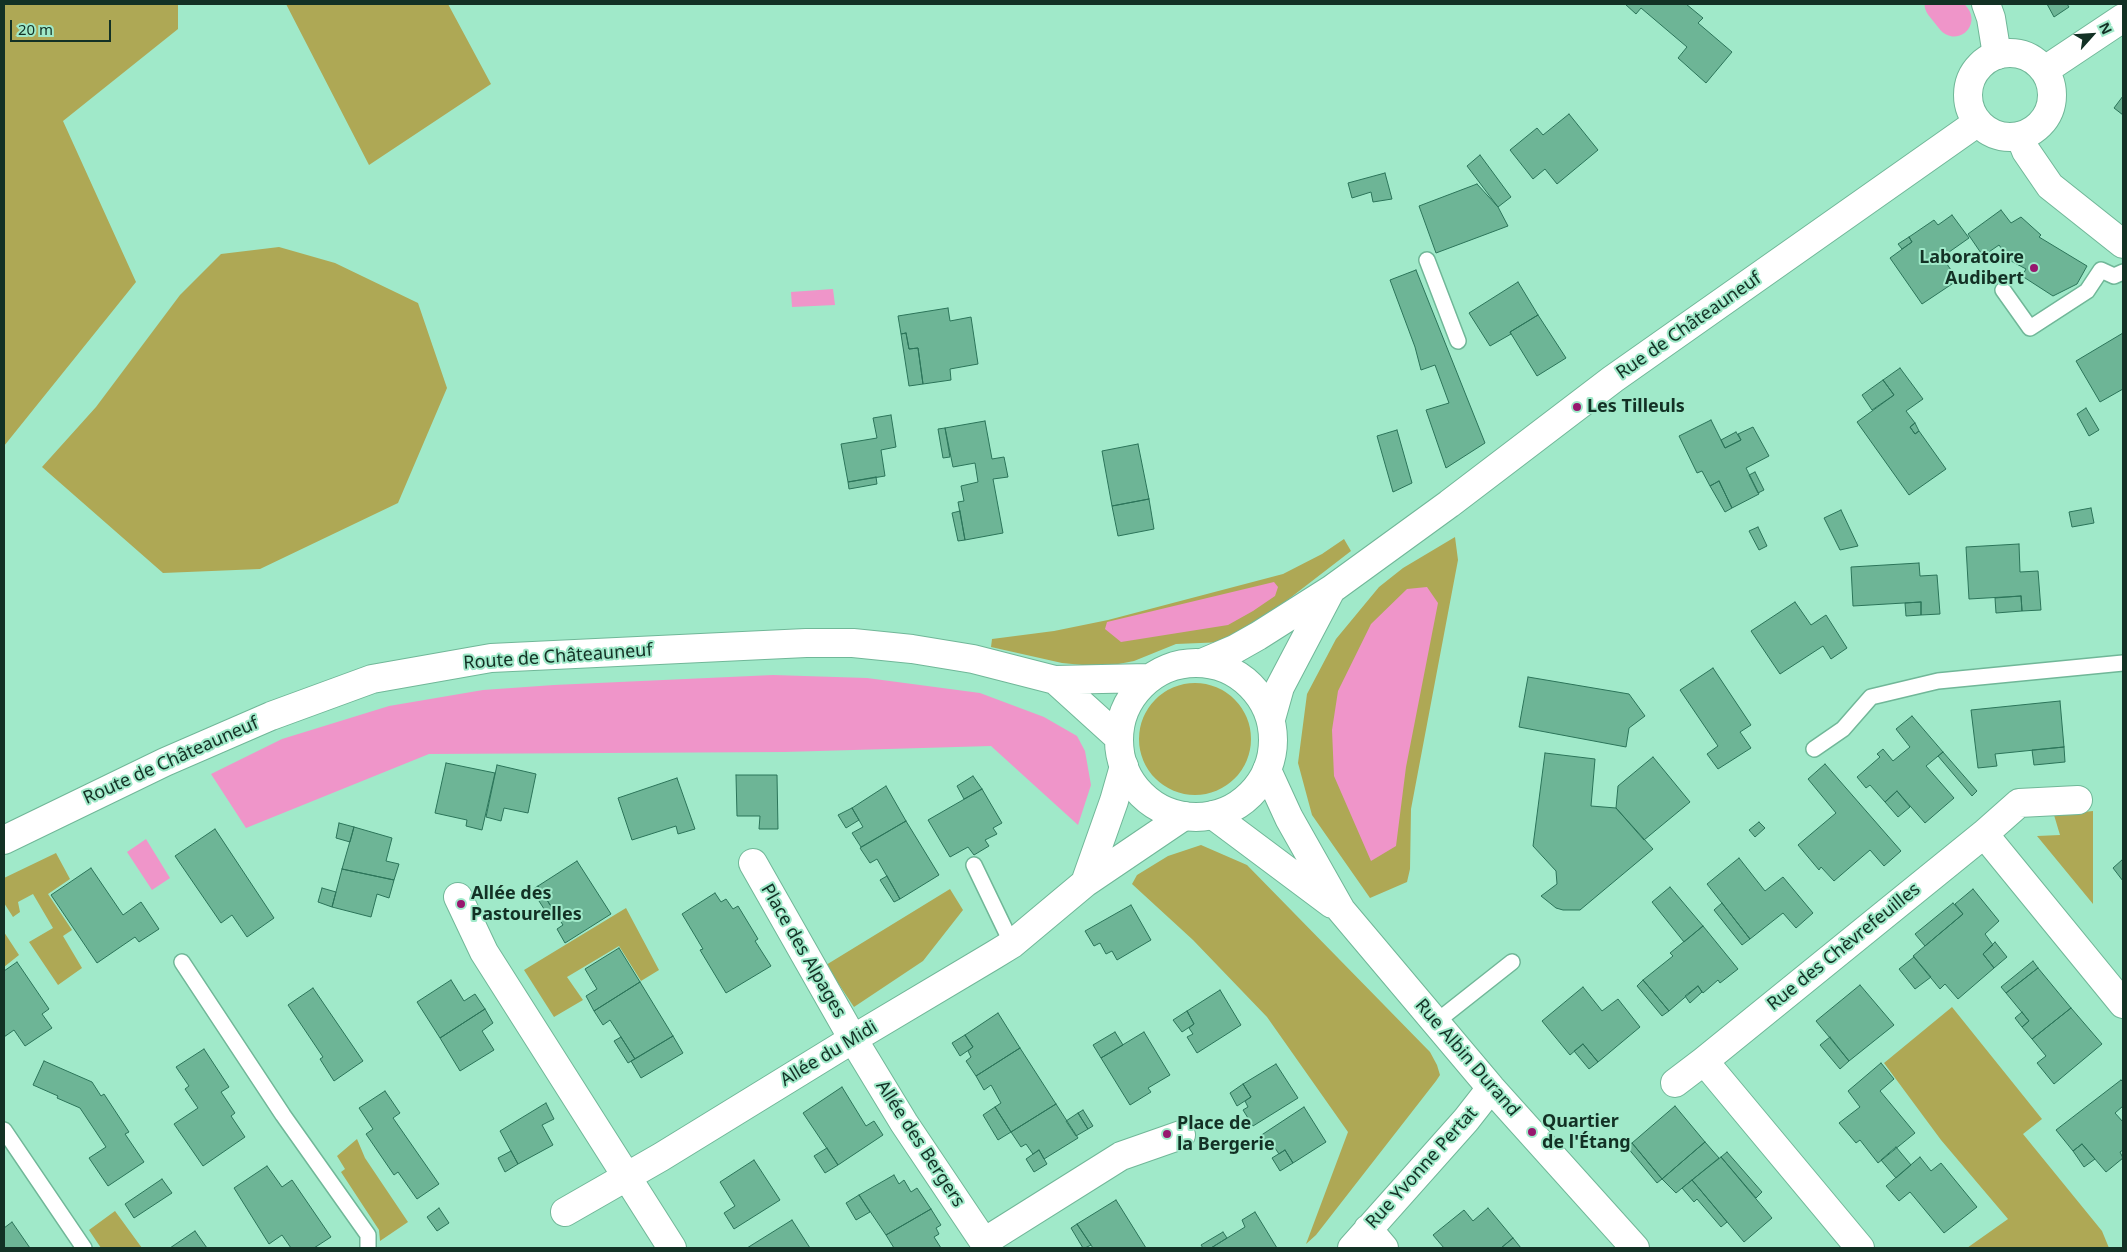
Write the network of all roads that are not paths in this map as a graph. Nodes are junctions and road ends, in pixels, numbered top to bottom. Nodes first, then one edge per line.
1 (1986, 4) edge
2 (2123, 18) edge
3 (1997, 55) junction
4 (2044, 70) junction
5 (1978, 122) junction
6 (2020, 136) junction
7 (2123, 244) edge
8 (1428, 260) dead end
9 (2123, 272) edge
10 (2003, 290) dead end
11 (1458, 340) dead end
12 (1332, 589) junction
13 (1202, 663) junction
14 (2123, 663) edge
15 (1149, 678) junction
16 (1054, 680) junction
17 (1270, 719) junction
18 (1119, 738) junction
19 (1814, 749) dead end
20 (1124, 766) junction
21 (1267, 770) junction
22 (2078, 800) dead end
23 (1213, 815) junction
24 (1184, 816) junction
25 (1984, 834) junction
26 (4, 840) edge
27 (753, 863) dead end
28 (974, 864) dead end
29 (1085, 883) junction
30 (458, 897) dead end
31 (1341, 910) junction
32 (1012, 944) junction
33 (182, 962) dead end
34 (1512, 962) dead end
35 (2123, 1004) edge
36 (1436, 1022) junction
37 (853, 1039) junction
38 (1704, 1061) junction
39 (1675, 1083) dead end
40 (1491, 1088) junction
41 (4, 1130) edge
42 (1181, 1136) dead end
43 (625, 1176) junction
44 (565, 1212) dead end
45 (1368, 1242) edge
46 (986, 1245) edge
47 (1851, 1245) edge
48 (84, 1248) edge
49 (368, 1248) edge
50 (672, 1248) edge
51 (1635, 1248) edge

1 - 3 street
2 - 4 street
3 - 4 street
3 - 5 street
4 - 6 street
5 - 6 street
5 - 12 street, Rue de Châteauneuf
6 - 7 street
8 - 11 lane
9 - 10 lane
12 - 13 street, Rue de Châteauneuf
12 - 17 street, Rue de Châteauneuf
13 - 15 street
13 - 17 street
14 - 19 lane
15 - 16 street, Route de Châteauneuf
15 - 18 street
16 - 18 street, Route de Châteauneuf
16 - 26 street, Route de Châteauneuf
17 - 21 street
18 - 20 street
20 - 24 street
20 - 29 street
21 - 23 street
21 - 31 street, Rue Albin Durand
22 - 25 street, Rue des Chèvrefeuilles
23 - 24 street
23 - 31 street, Rue Albin Durand
24 - 29 street, Allée du Midi
25 - 35 street
25 - 38 street, Rue des Chèvrefeuilles
27 - 37 street, Place des Alpages
28 - 32 lane
29 - 32 street, Allée du Midi
30 - 43 street
31 - 36 street, Rue Albin Durand
32 - 37 street, Allée du Midi
33 - 49 lane
34 - 36 lane
36 - 40 street, Rue Albin Durand
37 - 43 street, Allée du Midi
37 - 46 street, Allée des Bergers
38 - 39 street, Rue des Chèvrefeuilles
38 - 47 street
40 - 45 street, Rue Yvonne Pertat
40 - 51 street, Rue Albin Durand
41 - 48 lane
42 - 46 street
43 - 44 street, Allée du Midi
43 - 50 street

